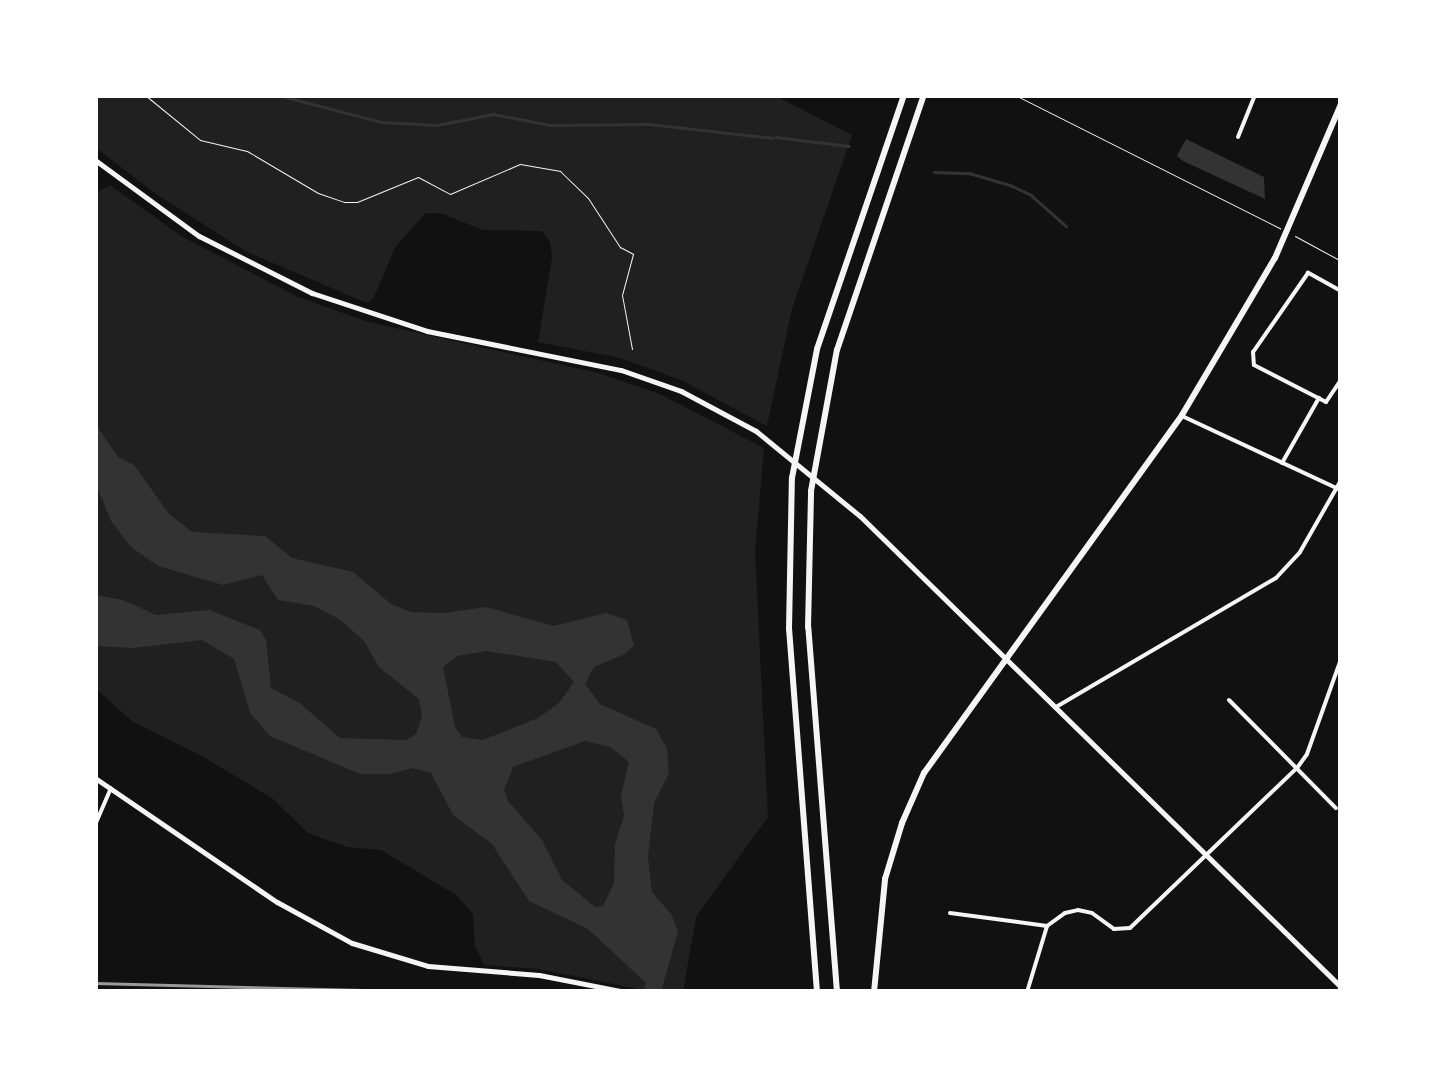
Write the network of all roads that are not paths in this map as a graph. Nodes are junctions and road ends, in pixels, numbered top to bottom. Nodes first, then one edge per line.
1 (904, 95) edge
2 (924, 95) edge
3 (1255, 95) edge
4 (1341, 104) edge
5 (1238, 137) dead end
6 (95, 160) edge
7 (1341, 291) edge
8 (1341, 380) edge
9 (1319, 398) junction
10 (1182, 416) junction
11 (1282, 463) junction
12 (1341, 480) edge
13 (1339, 489) edge
14 (1006, 657) junction
15 (1341, 658) edge
16 (1229, 700) dead end
17 (1056, 707) junction
18 (1297, 768) junction
19 (95, 778) edge
20 (112, 788) junction
21 (1336, 808) dead end
22 (95, 825) edge
23 (1208, 854) junction
24 (950, 914) dead end
25 (1047, 926) junction
26 (1341, 987) edge
27 (626, 992) edge
28 (818, 992) edge
29 (838, 992) edge
30 (874, 992) edge
31 (1027, 992) edge

1 - 28 main road
2 - 29 main road
3 - 5 street
4 - 10 main road
6 - 14 main road
7 - 9 street
8 - 9 street
9 - 11 street
10 - 11 street
10 - 14 main road
11 - 13 street
12 - 13 street
13 - 17 street
14 - 17 main road
14 - 30 main road
15 - 18 street
16 - 18 street
17 - 23 main road
18 - 21 street
18 - 23 street
19 - 20 main road
20 - 22 street
20 - 27 main road
23 - 25 street
23 - 26 main road
24 - 25 street
25 - 31 street

